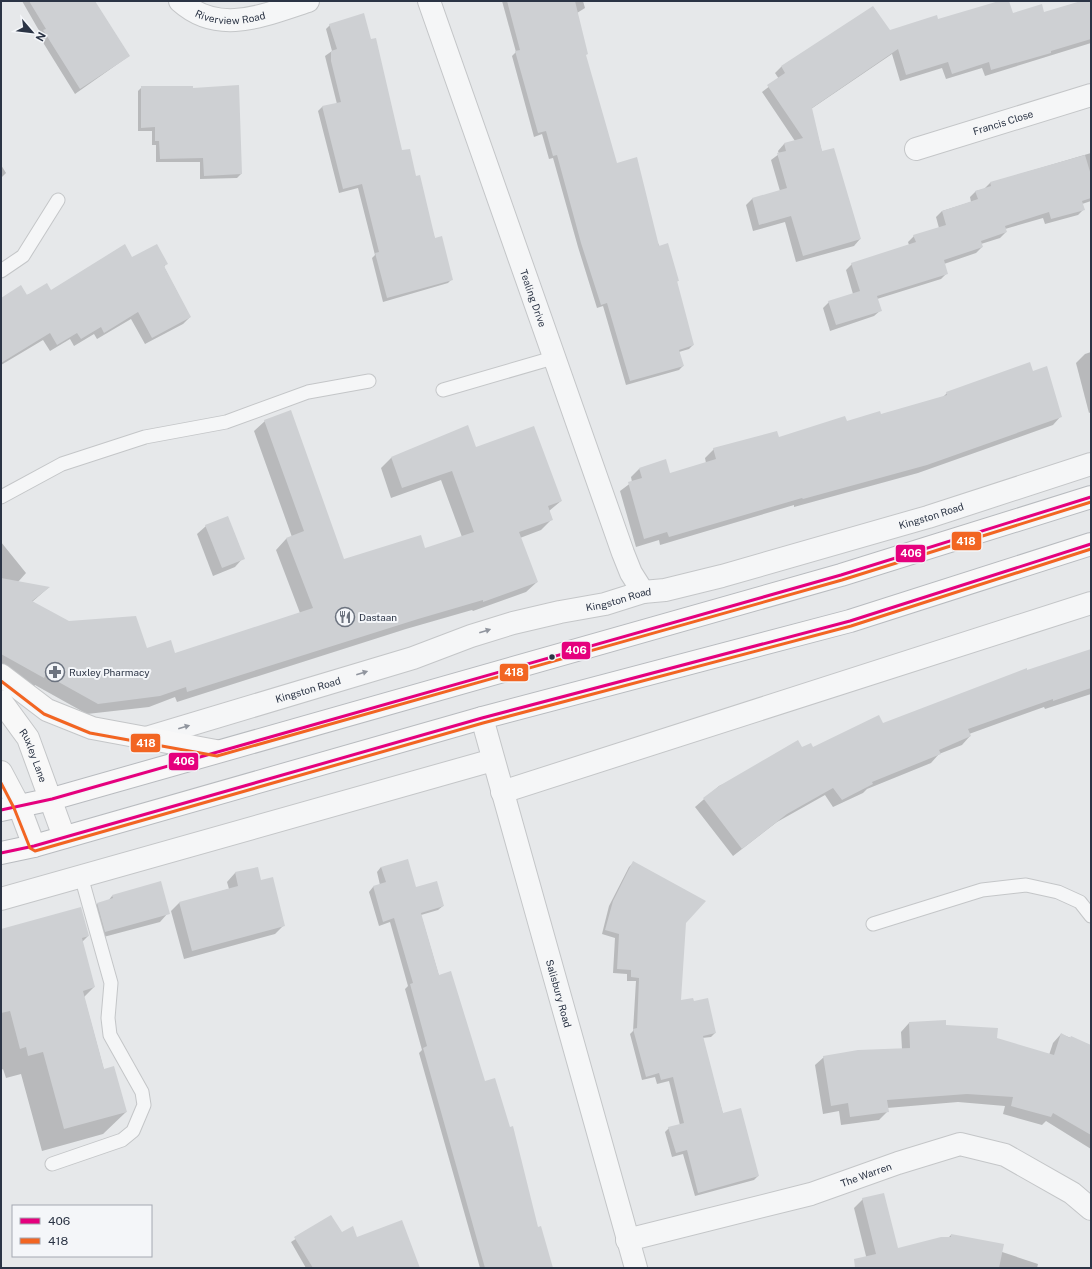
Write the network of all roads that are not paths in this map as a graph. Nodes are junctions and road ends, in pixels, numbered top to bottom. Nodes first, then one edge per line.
1 (180, 1) edge
2 (308, 1) edge
3 (429, 1) edge
4 (1091, 95) edge
5 (916, 149) dead end
6 (58, 200) dead end
7 (1, 271) edge
8 (553, 358) junction
9 (369, 381) dead end
10 (443, 390) dead end
11 (1091, 464) edge
12 (1, 497) edge
13 (1091, 497) edge
14 (1091, 544) edge
15 (643, 592) junction
16 (1091, 603) edge
17 (1, 676) edge
18 (1, 701) edge
19 (482, 718) junction
20 (146, 738) junction
21 (216, 751) junction
22 (494, 760) junction
23 (1, 772) edge
24 (502, 792) junction
25 (52, 799) junction
26 (10, 808) edge
27 (64, 837) junction
28 (34, 846) junction
29 (1, 853) edge
30 (81, 876) junction
31 (1, 899) edge
32 (1091, 916) edge
33 (873, 924) dead end
34 (52, 1164) dead end
35 (1091, 1208) edge
36 (627, 1240) junction
37 (636, 1268) edge

1 - 2 street, Riverview Road
3 - 8 street, Tealing Drive
4 - 5 street, Francis Close
6 - 7 lane
8 - 10 lane
8 - 15 street, Tealing Drive
9 - 12 lane
11 - 15 street, Kingston Road
13 - 21 main road
14 - 19 main road
20 -> 15 street, Kingston Road
16 - 24 street
17 - 20 main road
18 - 25 main road, Ruxley Lane
19 - 22 street, Salisbury Road
19 - 27 main road
20 - 21 main road
21 - 25 main road
22 - 24 street, Salisbury Road
22 - 30 street
23 - 26 main road
24 - 36 street, Salisbury Road
25 - 26 main road
25 - 27 main road, Ruxley Lane
26 - 28 main road
27 - 28 main road
28 - 29 main road
30 - 31 street
30 - 34 lane
32 - 33 lane
35 - 36 street, The Warren
36 - 37 street, Salisbury Road

